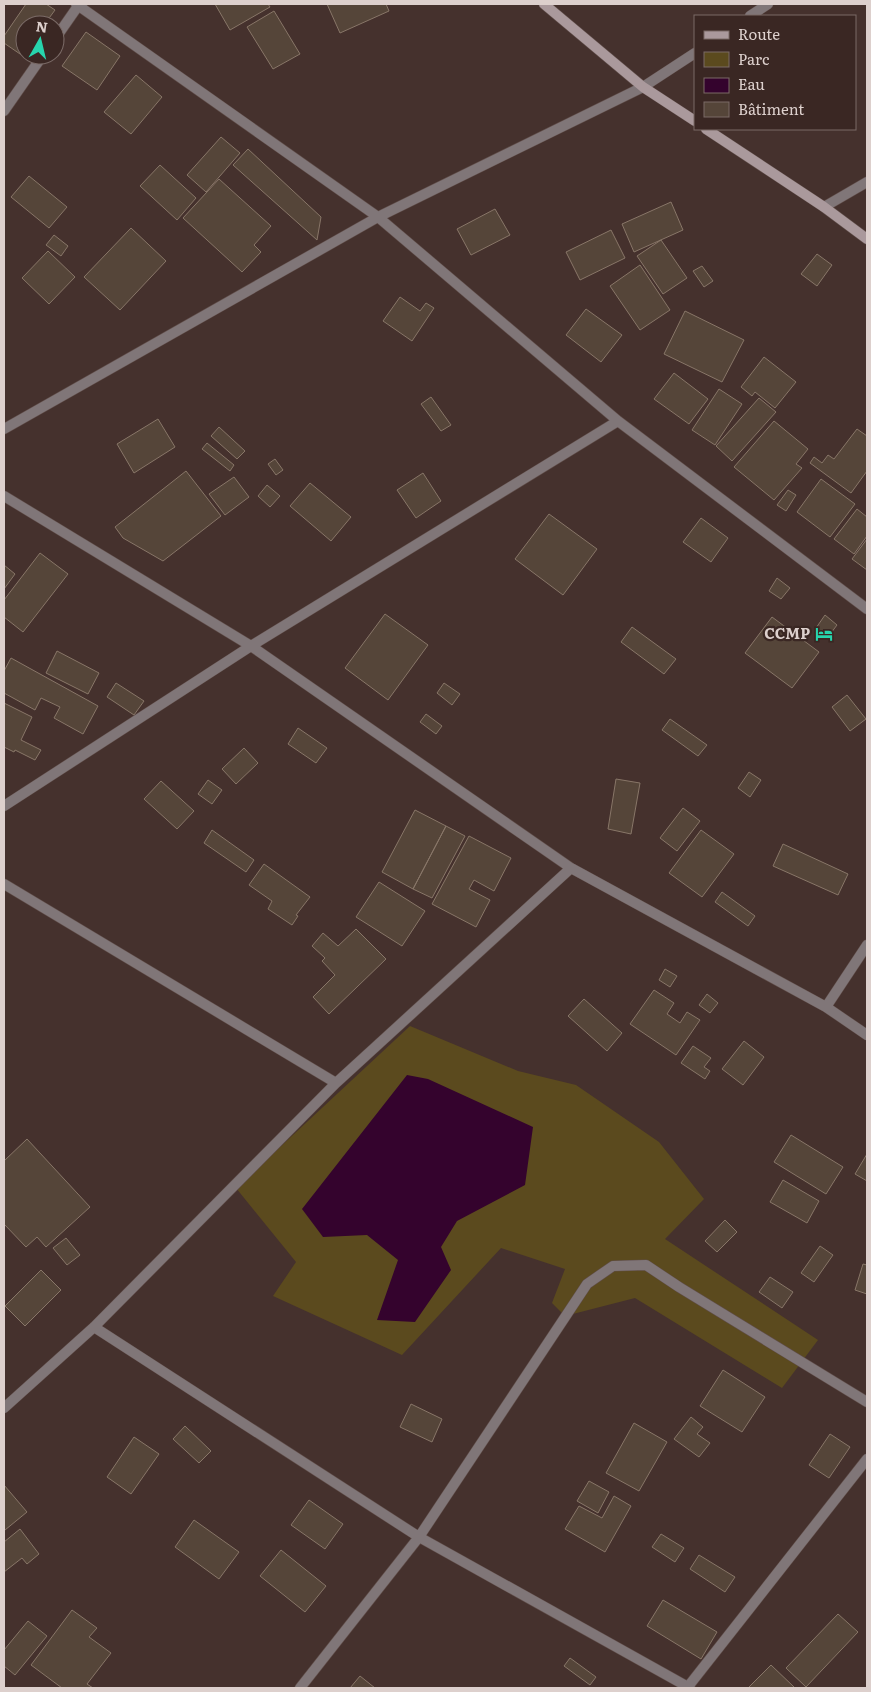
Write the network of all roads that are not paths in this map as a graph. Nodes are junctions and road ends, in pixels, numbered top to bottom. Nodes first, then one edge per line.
1 (544, 4) edge
2 (768, 4) edge
3 (79, 5) edge
4 (752, 15) edge
5 (65, 24) edge
6 (694, 54) edge
7 (36, 65) edge
8 (643, 87) junction
9 (4, 110) edge
10 (694, 120) edge
11 (708, 130) edge
12 (867, 182) edge
13 (824, 207) junction
14 (378, 216) junction
15 (867, 240) edge
16 (618, 421) junction
17 (4, 429) edge
18 (4, 496) edge
19 (867, 609) edge
20 (251, 646) junction
21 (4, 806) edge
22 (571, 868) junction
23 (4, 884) edge
24 (867, 946) edge
25 (826, 1007) junction
26 (867, 1035) edge
27 (336, 1082) junction
28 (94, 1328) junction
29 (867, 1402) edge
30 (4, 1408) edge
31 (867, 1459) edge
32 (419, 1537) junction
33 (300, 1688) edge
34 (688, 1688) edge

1 - 8 street
2 - 4 street
3 - 5 street
3 - 14 street
6 - 8 street
7 - 9 street
8 - 10 street
8 - 14 street
11 - 13 street
12 - 13 street
13 - 15 street
14 - 16 street
14 - 17 street
16 - 19 street
16 - 20 street
18 - 20 street
20 - 21 street
20 - 22 street
22 - 25 street
22 - 27 street
23 - 27 street
24 - 25 street
25 - 26 street
27 - 28 street
28 - 30 street
28 - 32 street
29 - 32 street
31 - 34 street
32 - 33 street
32 - 34 street

